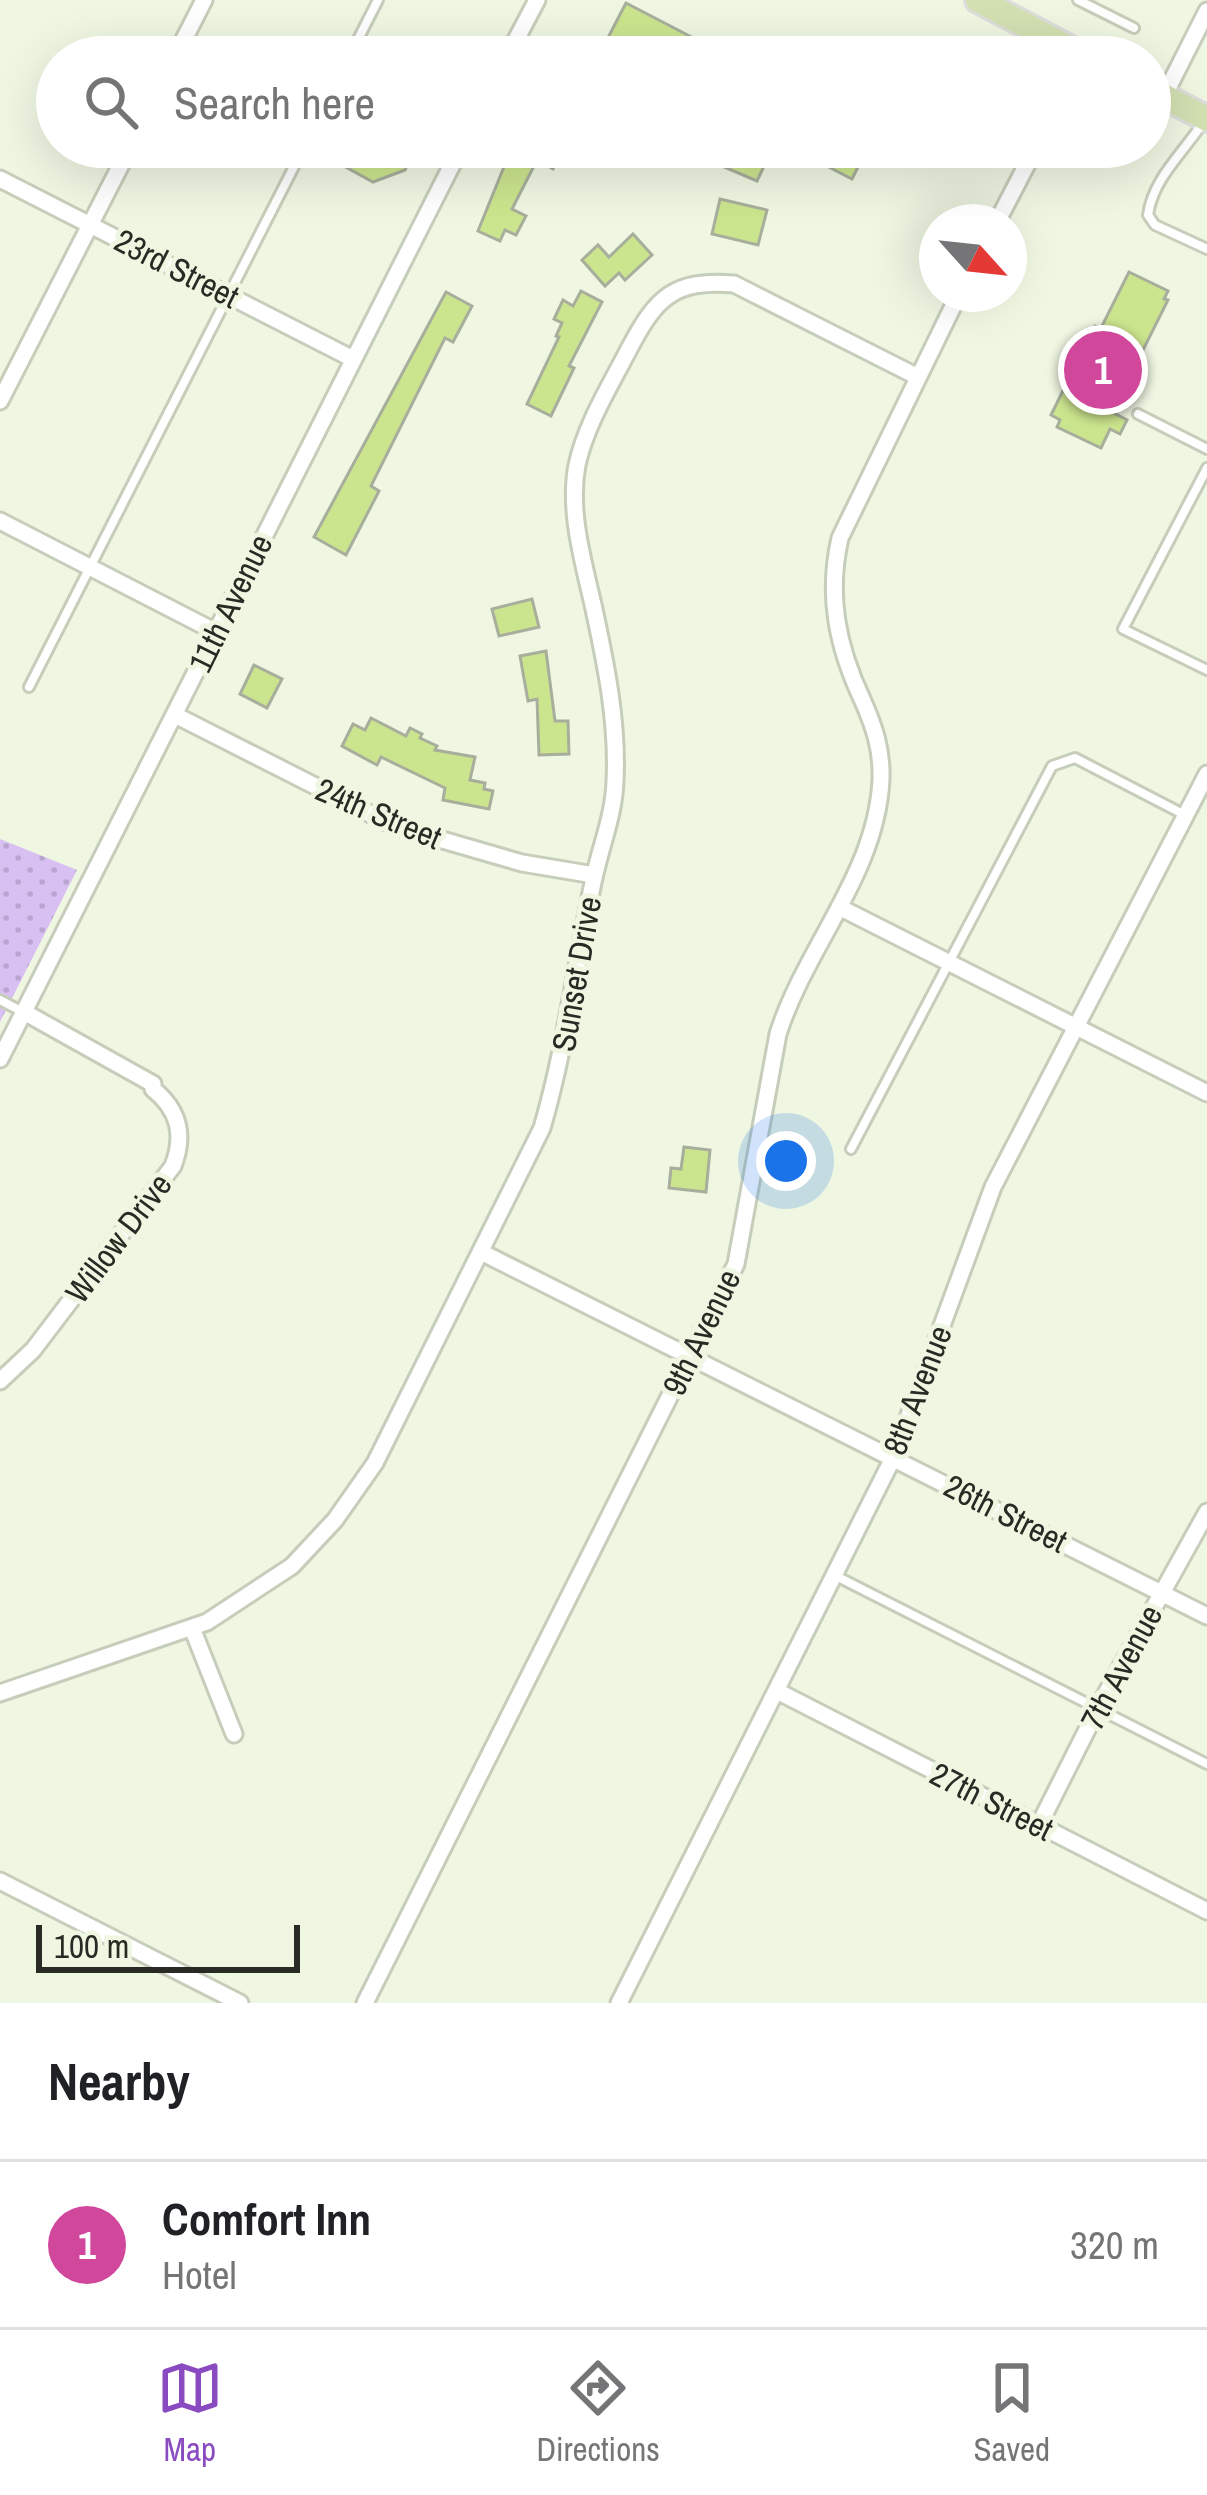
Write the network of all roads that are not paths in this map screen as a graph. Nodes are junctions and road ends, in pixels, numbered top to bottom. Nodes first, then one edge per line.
1 (204, 0) edge
2 (378, 0) edge
3 (537, 0) edge
4 (1078, 0) edge
5 (992, 3) edge
6 (1207, 11) edge
7 (1134, 28) dead end
8 (186, 36) edge
9 (360, 36) edge
10 (518, 36) edge
11 (1049, 36) edge
12 (1171, 70) edge
13 (1171, 100) edge
14 (1206, 118) edge
15 (1171, 166) edge
16 (120, 168) edge
17 (293, 168) edge
18 (450, 168) edge
19 (1025, 168) edge
20 (1169, 168) edge
21 (0, 179) edge
22 (1006, 204) edge
23 (92, 224) junction
24 (1207, 249) edge
25 (229, 295) junction
26 (950, 312) edge
27 (353, 359) junction
28 (916, 376) junction
29 (0, 400) edge
30 (1138, 414) dead end
31 (1207, 449) edge
32 (1207, 468) edge
33 (0, 521) edge
34 (89, 567) junction
35 (214, 631) junction
36 (1207, 670) edge
37 (29, 688) dead end
38 (177, 716) junction
39 (1207, 774) edge
40 (1185, 815) junction
41 (594, 875) junction
42 (839, 907) junction
43 (949, 965) junction
44 (0, 1000) edge
45 (24, 1012) junction
46 (1075, 1028) junction
47 (0, 1059) edge
48 (1206, 1088) edge
49 (851, 1149) dead end
50 (482, 1252) junction
51 (688, 1357) junction
52 (0, 1381) edge
53 (894, 1456) junction
54 (1207, 1511) edge
55 (835, 1576) junction
56 (1161, 1592) junction
57 (1207, 1616) edge
58 (192, 1628) junction
59 (777, 1691) junction
60 (0, 1693) edge
61 (1098, 1708) junction
62 (234, 1734) dead end
63 (1207, 1764) edge
64 (1039, 1825) junction
65 (0, 1881) edge
66 (1207, 1911) edge
67 (240, 2003) edge
68 (365, 2003) edge
69 (619, 2003) edge

1 - 8 street
2 - 9 lane
3 - 10 street
4 - 7 lane
5 - 11 main road
6 - 12 street
13 - 14 main road
14 - 15 lane
16 - 23 street
17 - 25 lane
18 - 27 street, 11th Avenue
19 - 22 street
20 - 24 lane
21 - 23 street, 23rd Street
23 - 25 street, 23rd Street
23 - 29 street
25 - 27 street, 23rd Street
25 - 34 lane
26 - 28 street, 9th Avenue
27 - 35 street, 11th Avenue
28 - 41 street, Sunset Drive
28 - 42 street, 9th Avenue
30 - 31 lane
32 - 36 lane
33 - 34 street
34 - 35 street
34 - 37 lane
35 - 38 street, 11th Avenue
38 - 41 street, 24th Street
38 - 45 street, 11th Avenue
39 - 40 street, 8th Avenue
40 - 43 lane
40 - 46 street, 8th Avenue
41 - 50 street, Sunset Drive
42 - 43 street
42 - 51 street, 9th Avenue
43 - 46 street
43 - 49 lane
44 - 45 lane
45 - 47 street, 11th Avenue
45 - 52 street, Willow Drive
46 - 48 street
46 - 53 street, 8th Avenue
50 - 51 street, 26th Street
50 - 58 street, Sunset Drive
51 - 53 street, 26th Street
51 - 68 street, 9th Avenue
53 - 55 street, 8th Avenue
53 - 56 street, 26th Street
54 - 56 street, 7th Avenue
55 - 59 street, 8th Avenue
55 - 61 lane
56 - 57 street, 26th Street
56 - 61 street, 7th Avenue
58 - 60 street, Sunset Drive
58 - 62 street
59 - 64 street, 27th Street
59 - 69 street, 8th Avenue
61 - 63 lane
61 - 64 street, 7th Avenue
64 - 66 street, 27th Street
65 - 67 street

